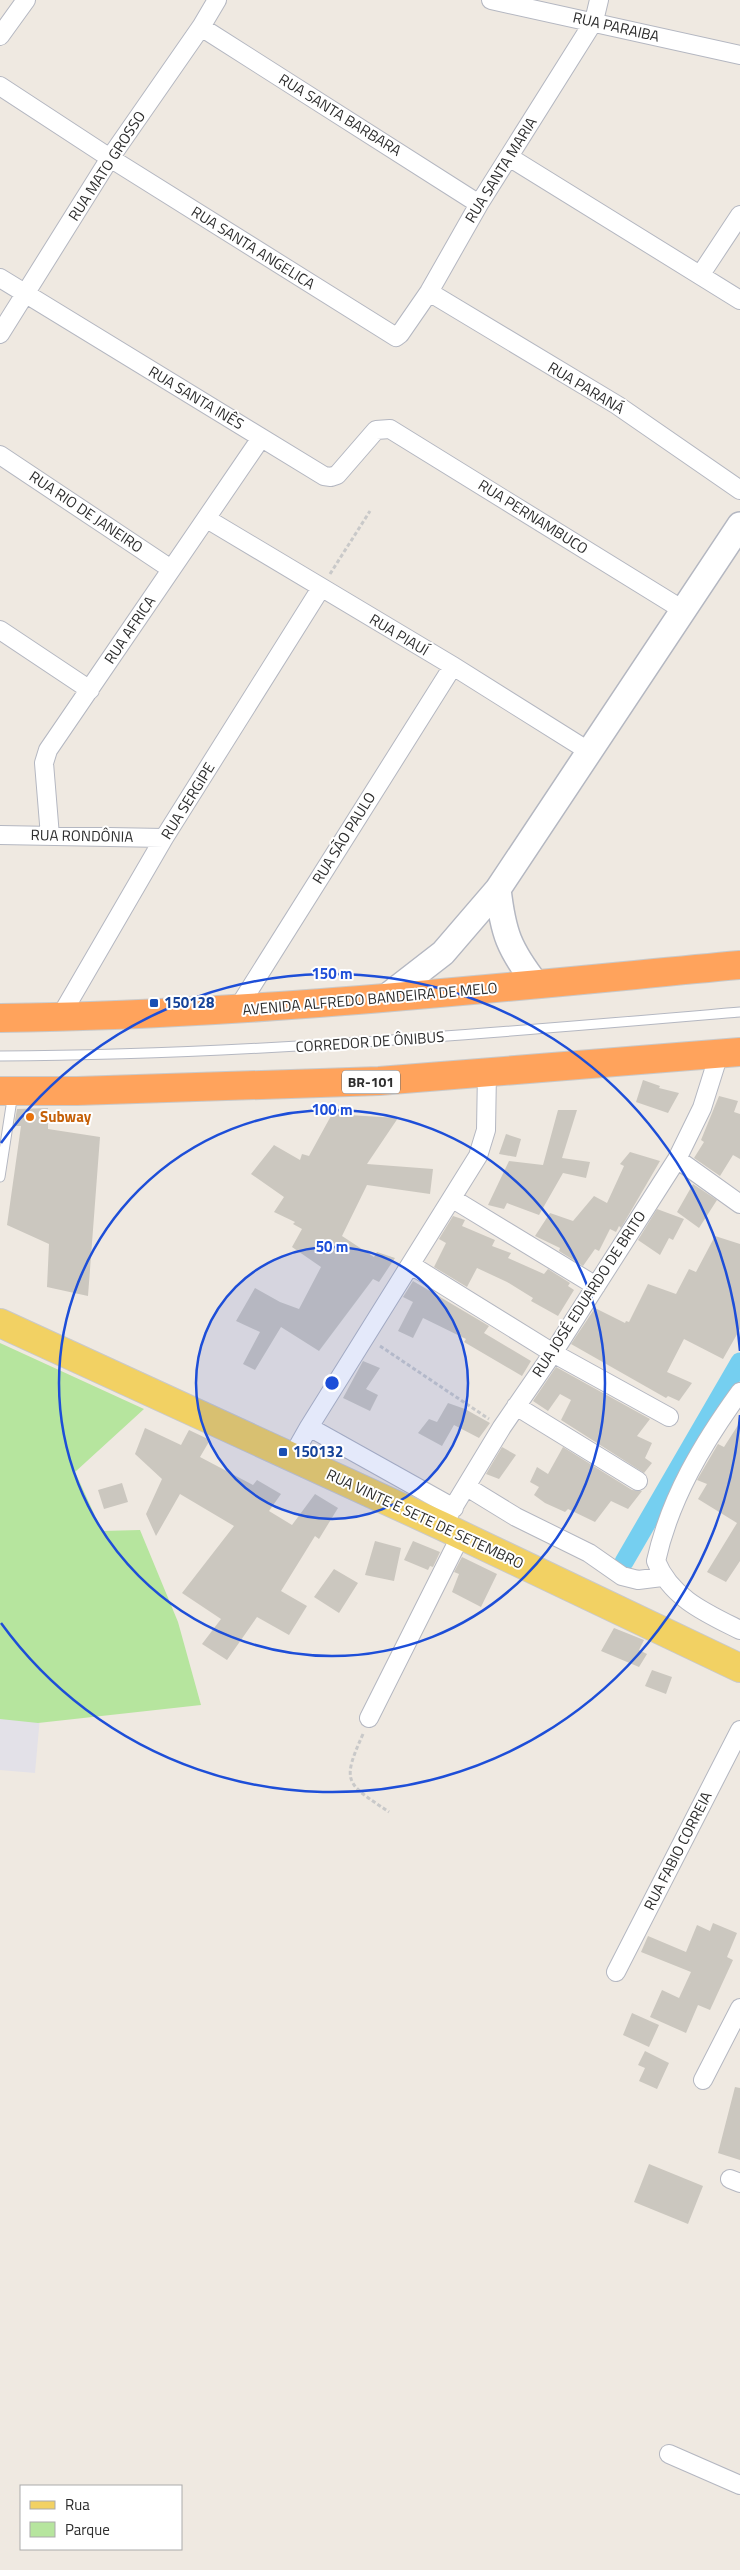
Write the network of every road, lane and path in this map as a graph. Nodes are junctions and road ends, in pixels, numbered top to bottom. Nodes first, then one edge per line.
1 (26, 0) edge
2 (217, 0) edge
3 (491, 0) edge
4 (599, 0) edge
5 (594, 21) junction
6 (201, 27) junction
7 (0, 36) edge
8 (740, 55) edge
9 (0, 86) edge
10 (509, 157) junction
11 (110, 158) junction
12 (479, 204) junction
13 (740, 215) edge
14 (701, 274) junction
15 (0, 278) edge
16 (429, 292) junction
17 (25, 294) junction
18 (740, 300) edge
19 (0, 334) edge
20 (396, 337) joint
21 (382, 428) joint
22 (261, 438) junction
23 (0, 454) edge
24 (740, 490) edge
25 (370, 511) dead end
26 (207, 520) junction
27 (740, 525) edge
28 (172, 569) junction
29 (321, 588) junction
30 (683, 610) junction
31 (0, 630) edge
32 (453, 666) junction
33 (90, 690) junction
34 (590, 752) junction
35 (0, 835) edge
36 (50, 836) junction
37 (164, 838) junction
38 (498, 889) junction
39 (740, 965) edge
40 (536, 984) junction
41 (385, 998) junction
42 (236, 1010) junction
43 (740, 1012) edge
44 (60, 1017) junction
45 (0, 1018) edge
46 (730, 1053) edge
47 (0, 1056) edge
48 (487, 1072) junction
49 (6, 1091) edge
50 (677, 1159) junction
51 (0, 1177) edge
52 (452, 1199) junction
53 (740, 1204) edge
54 (411, 1265) junction
55 (596, 1286) junction
56 (0, 1322) edge
57 (366, 1337) junction
58 (553, 1353) junction
59 (740, 1392) edge
60 (516, 1406) junction
61 (668, 1417) dead end
62 (309, 1426) junction
63 (502, 1428) junction
64 (292, 1458) junction
65 (638, 1481) dead end
66 (468, 1487) junction
67 (452, 1523) junction
68 (662, 1576) junction
69 (740, 1630) edge
70 (740, 1668) edge
71 (369, 1718) joint
72 (740, 1730) edge
73 (389, 1812) dead end
74 (616, 1972) dead end
75 (740, 2008) edge
76 (703, 2080) dead end
77 (669, 2454) dead end
78 (740, 2485) edge

1 - 7 street
2 - 6 street, RUA MATO GROSSO
3 - 5 street, RUA PARAIBA
4 - 5 street, RUA SANTA MARIA
5 - 8 street, RUA PARAIBA
5 - 10 street, RUA SANTA MARIA
6 - 11 street, RUA MATO GROSSO
6 - 12 street, RUA SANTA BARBARA
9 - 11 street, RUA SANTA ANGELICA
10 - 12 street, RUA SANTA MARIA
10 - 14 street
11 - 17 street, RUA MATO GROSSO
11 - 20 street, RUA SANTA ANGELICA
12 - 16 street, RUA SANTA MARIA
13 - 14 street
14 - 18 street
15 - 17 street, RUA SANTA INÊS
16 - 20 street, RUA SANTA MARIA
16 - 24 street, RUA PARANÁ
17 - 19 street, RUA MATO GROSSO
17 - 22 street, RUA SANTA INÊS
21 - 22 street, RUA SANTA INÊS
21 - 30 street, RUA PERNAMBUCO
22 - 26 street, RUA AFRICA
23 - 28 street, RUA RIO DE JANEIRO
25 - 29 path
26 - 28 street, RUA AFRICA
26 - 29 street, RUA PIAUÍ
27 - 30 street
28 - 33 street, RUA AFRICA
29 - 32 street, RUA PIAUÍ
29 - 37 street, RUA SERGIPE
30 - 34 street
31 - 33 street
32 - 34 street, RUA PIAUÍ
32 - 42 street, RUA SÃO PAULO
33 - 36 street, RUA AFRICA
34 - 38 street
35 - 36 street, RUA RONDÔNIA
36 - 37 street, RUA RONDÔNIA
37 - 44 street, RUA SERGIPE
38 - 40 street
38 - 41 street
39 - 40 highway, AVENIDA ALFREDO BANDEIRA DE MELO
40 - 41 highway, AVENIDA ALFREDO BANDEIRA DE MELO
41 - 42 highway, AVENIDA ALFREDO BANDEIRA DE MELO
42 - 44 highway, AVENIDA ALFREDO BANDEIRA DE MELO
43 - 47 lane, CORREDOR DE ÔNIBUS
44 - 45 highway, AVENIDA ALFREDO BANDEIRA DE MELO
46 - 48 highway, BR-101
46 - 50 street, RUA JOSÉ EDUARDO DE BRITO
48 - 49 highway, BR-101
48 - 52 street
49 - 51 lane
50 - 53 street
50 - 55 street, RUA JOSÉ EDUARDO DE BRITO
52 - 54 street
52 - 55 street
54 - 57 street
54 - 58 street
55 - 58 street, RUA JOSÉ EDUARDO DE BRITO
56 - 64 main road, RUA VINTE E SETE DE SETEMBRO
57 - 62 street
57 - 63 path
58 - 60 street, RUA JOSÉ EDUARDO DE BRITO
58 - 61 street
59 - 68 street
60 - 63 street, RUA JOSÉ EDUARDO DE BRITO
60 - 65 street
62 - 64 street
62 - 67 street
63 - 66 street, RUA JOSÉ EDUARDO DE BRITO
64 - 67 main road, RUA VINTE E SETE DE SETEMBRO
66 - 67 street, RUA JOSÉ EDUARDO DE BRITO
66 - 68 street
67 - 70 main road, RUA VINTE E SETE DE SETEMBRO
67 - 71 street, RUA JOSÉ EDUARDO DE BRITO
68 - 69 street
71 - 73 path
72 - 74 street, RUA FABIO CORREIA
75 - 76 street
77 - 78 street

